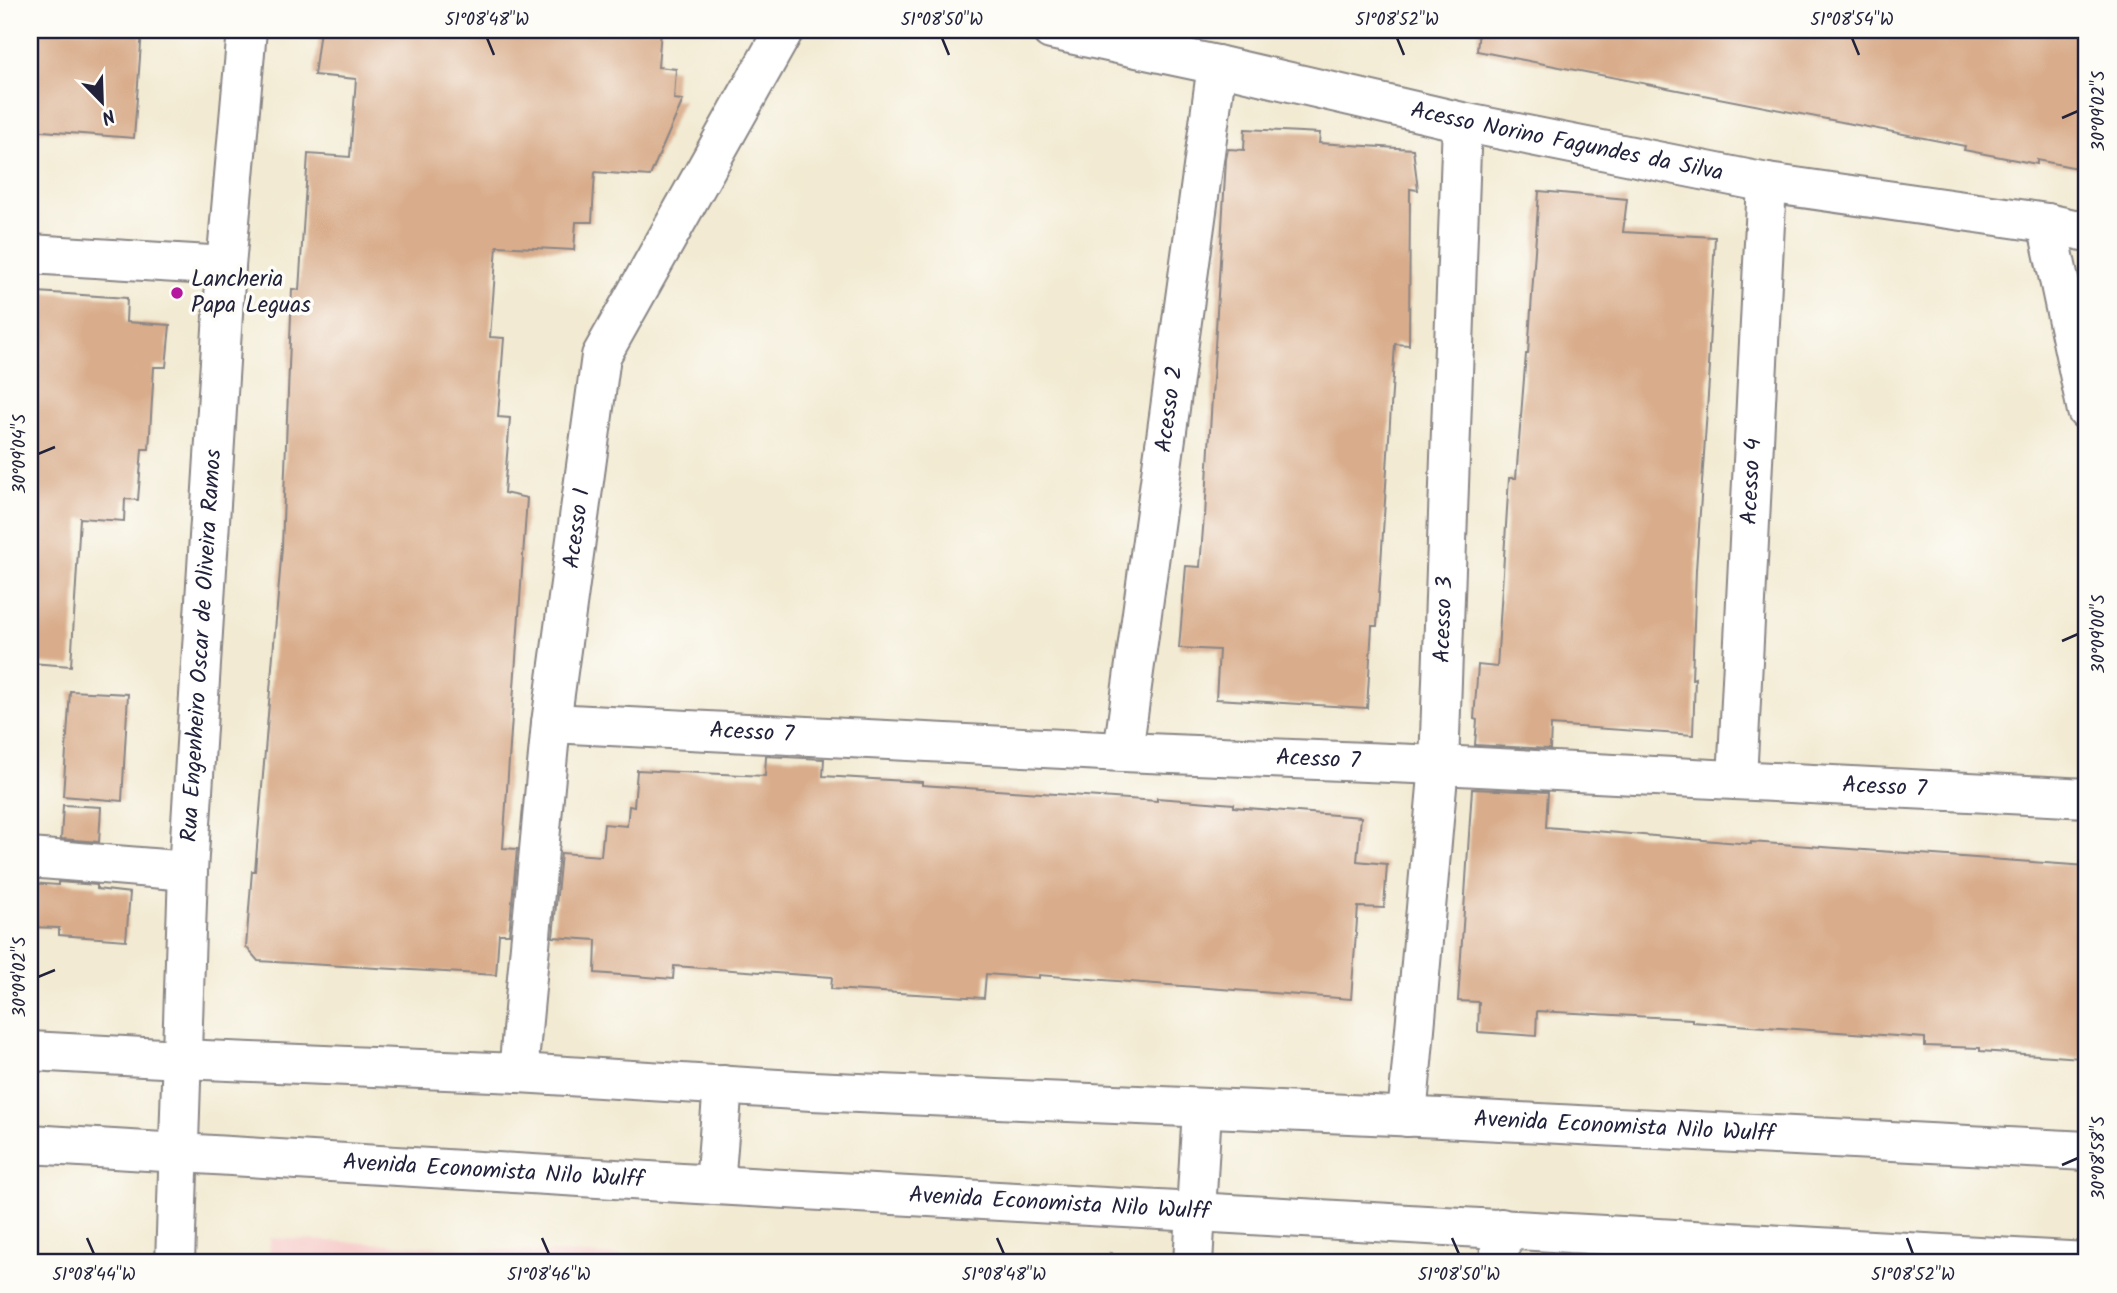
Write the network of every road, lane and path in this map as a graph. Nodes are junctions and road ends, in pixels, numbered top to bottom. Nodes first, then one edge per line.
1 (247, 30) edge
2 (783, 30) edge
3 (1051, 30) edge
4 (1217, 65) junction
5 (1462, 122) junction
6 (1767, 183) junction
7 (2046, 223) junction
8 (2087, 232) edge
9 (30, 254) edge
10 (226, 266) junction
11 (2087, 411) edge
12 (551, 723) junction
13 (1123, 752) junction
14 (1439, 765) junction
15 (1737, 780) junction
16 (2087, 798) edge
17 (30, 858) edge
18 (188, 871) junction
19 (30, 1051) edge
20 (181, 1059) junction
21 (519, 1073) junction
22 (723, 1085) junction
23 (1202, 1108) junction
24 (1407, 1118) junction
25 (30, 1144) edge
26 (2087, 1151) edge
27 (179, 1152) junction
28 (715, 1185) junction
29 (1196, 1211) junction
30 (1500, 1246) edge
31 (1909, 1258) edge
32 (2087, 1262) edge
33 (175, 1263) edge
34 (1193, 1263) edge

1 - 10 street, Rua Engenheiro Oscar de Oliveira Ramos
2 - 12 street, Acesso 1
3 - 4 street, Acesso Norino Fagundes da Silva
4 - 5 street, Acesso Norino Fagundes da Silva
4 - 13 street, Acesso 2
5 - 6 street, Acesso Norino Fagundes da Silva
5 - 14 street, Acesso 3
6 - 7 street, Acesso Norino Fagundes da Silva
6 - 15 street, Acesso 4
7 - 8 street, Acesso Norino Fagundes da Silva
7 - 11 street
9 - 10 street
10 - 18 street, Rua Engenheiro Oscar de Oliveira Ramos
12 - 13 street, Acesso 7
12 - 21 street, Acesso 1
13 - 14 street, Acesso 7
14 - 15 street, Acesso 7
14 - 24 street, Acesso 3
15 - 16 street, Acesso 7
17 - 18 street
18 - 20 street, Rua Engenheiro Oscar de Oliveira Ramos
19 - 20 street, Avenida Economista Nilo Wulff
20 - 21 street, Avenida Economista Nilo Wulff
20 - 27 street, Rua Engenheiro Oscar de Oliveira Ramos
21 - 22 street, Avenida Economista Nilo Wulff
22 - 23 street, Avenida Economista Nilo Wulff
22 - 28 street
23 - 24 street, Avenida Economista Nilo Wulff
23 - 29 street
24 - 26 street, Avenida Economista Nilo Wulff
25 - 27 street, Avenida Economista Nilo Wulff
27 - 28 street, Avenida Economista Nilo Wulff
27 - 33 street, Rua Engenheiro Oscar de Oliveira Ramos
28 - 29 street, Avenida Economista Nilo Wulff
29 - 30 street, Avenida Economista Nilo Wulff
29 - 34 street
30 - 31 street, Avenida Economista Nilo Wulff
31 - 32 street, Avenida Economista Nilo Wulff

